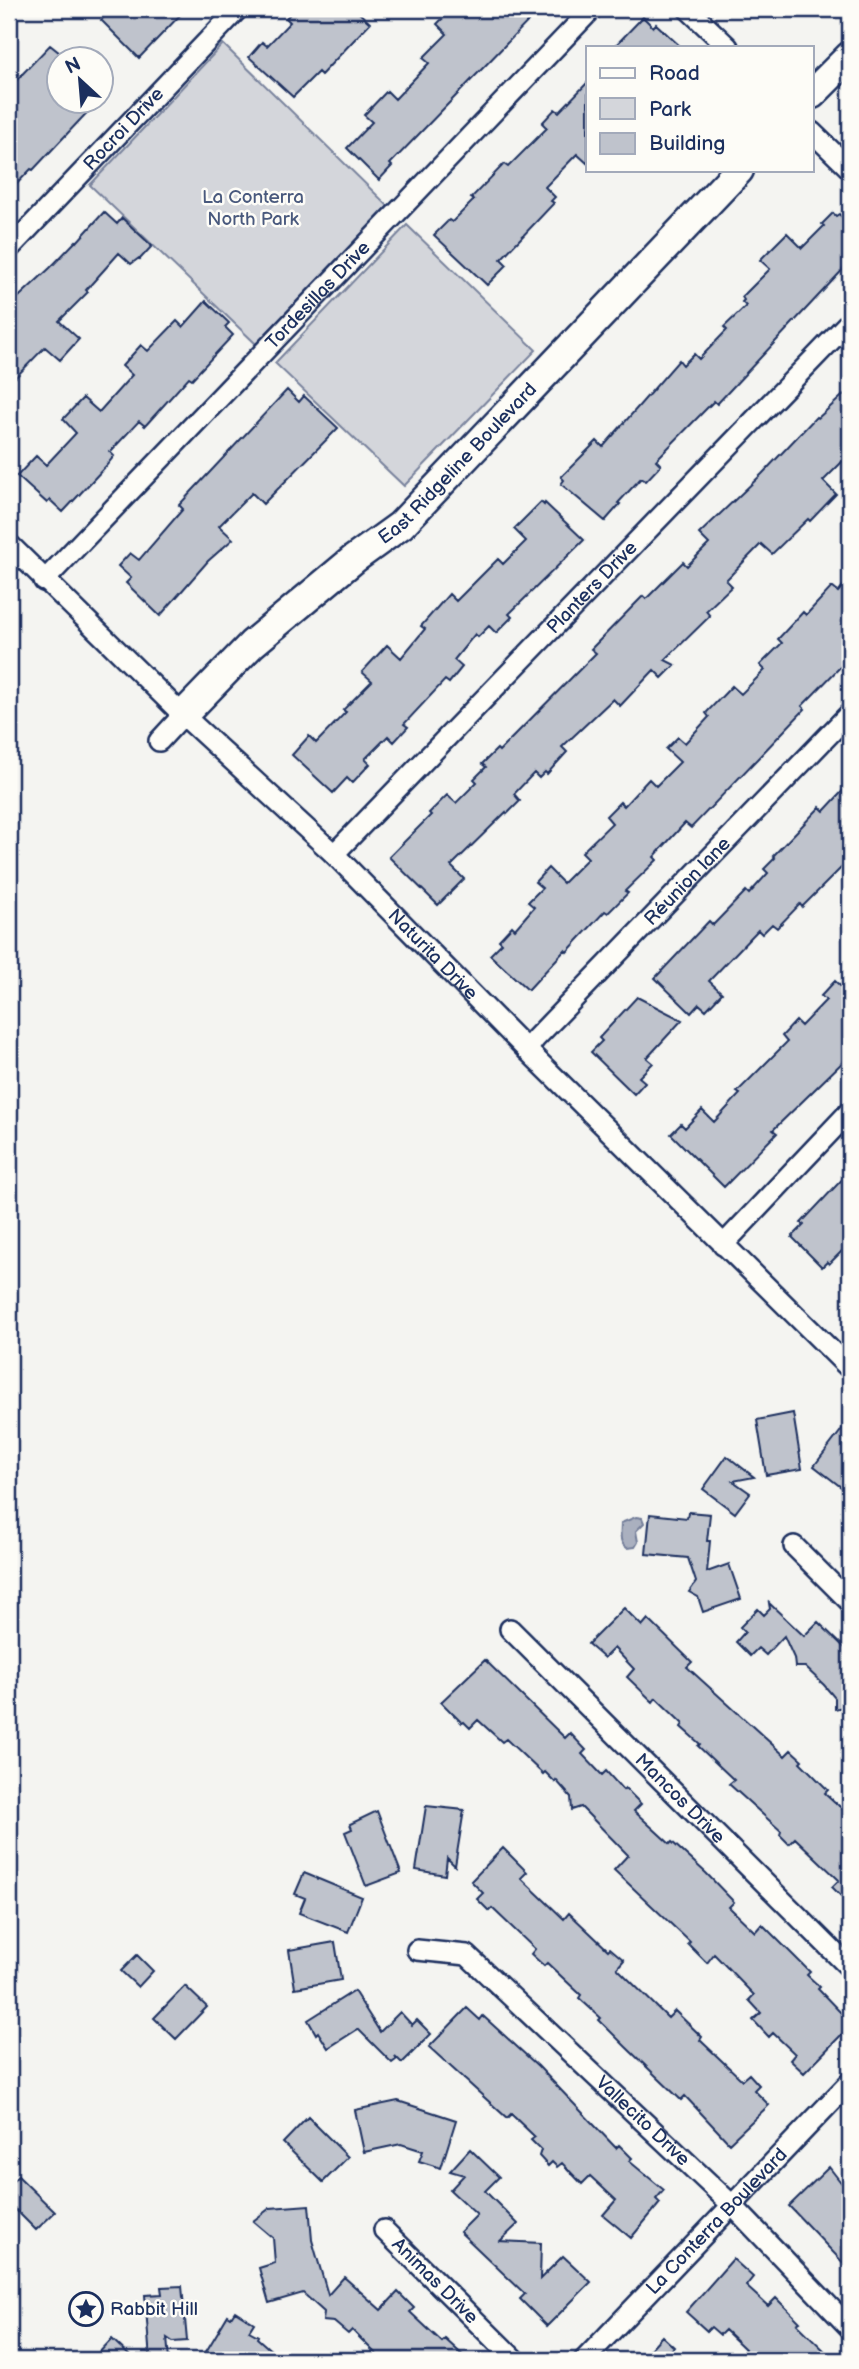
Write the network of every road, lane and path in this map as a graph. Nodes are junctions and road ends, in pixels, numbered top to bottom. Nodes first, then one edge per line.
1 (238, 9) edge
2 (592, 9) edge
3 (688, 9) edge
4 (727, 46) edge
5 (850, 56) edge
6 (814, 92) edge
7 (814, 134) edge
8 (850, 169) edge
9 (737, 172) edge
10 (9, 249) edge
11 (850, 321) edge
12 (9, 544) edge
13 (44, 580) junction
14 (850, 713) edge
15 (183, 715) junction
16 (159, 741) dead end
17 (334, 853) junction
18 (527, 1050) junction
19 (850, 1111) edge
20 (723, 1245) junction
21 (850, 1369) edge
22 (794, 1546) dead end
23 (850, 1602) edge
24 (510, 1629) dead end
25 (417, 1950) dead end
26 (850, 1968) edge
27 (850, 2082) edge
28 (732, 2205) junction
29 (384, 2230) dead end
30 (850, 2328) edge
31 (515, 2360) edge
32 (584, 2360) edge

1 - 10 street, Rocroi Drive
2 - 13 street, Tordesillas Drive
3 - 4 street
5 - 6 street
7 - 8 street
9 - 15 street, East Ridgeline Boulevard
11 - 17 street, Planters Drive
12 - 13 street, Naturita Drive
13 - 15 street, Naturita Drive
14 - 18 street, Réunion lane
15 - 16 street, East Ridgeline Boulevard
15 - 17 street, Naturita Drive
17 - 18 street, Naturita Drive
18 - 20 street, Naturita Drive
19 - 20 street
20 - 21 street, Naturita Drive
22 - 23 street
24 - 26 street, Mancos Drive
25 - 28 street, Vallecito Drive
27 - 28 street, La Conterra Boulevard
28 - 30 street, Vallecito Drive
28 - 32 street, La Conterra Boulevard
29 - 31 street, Animas Drive

